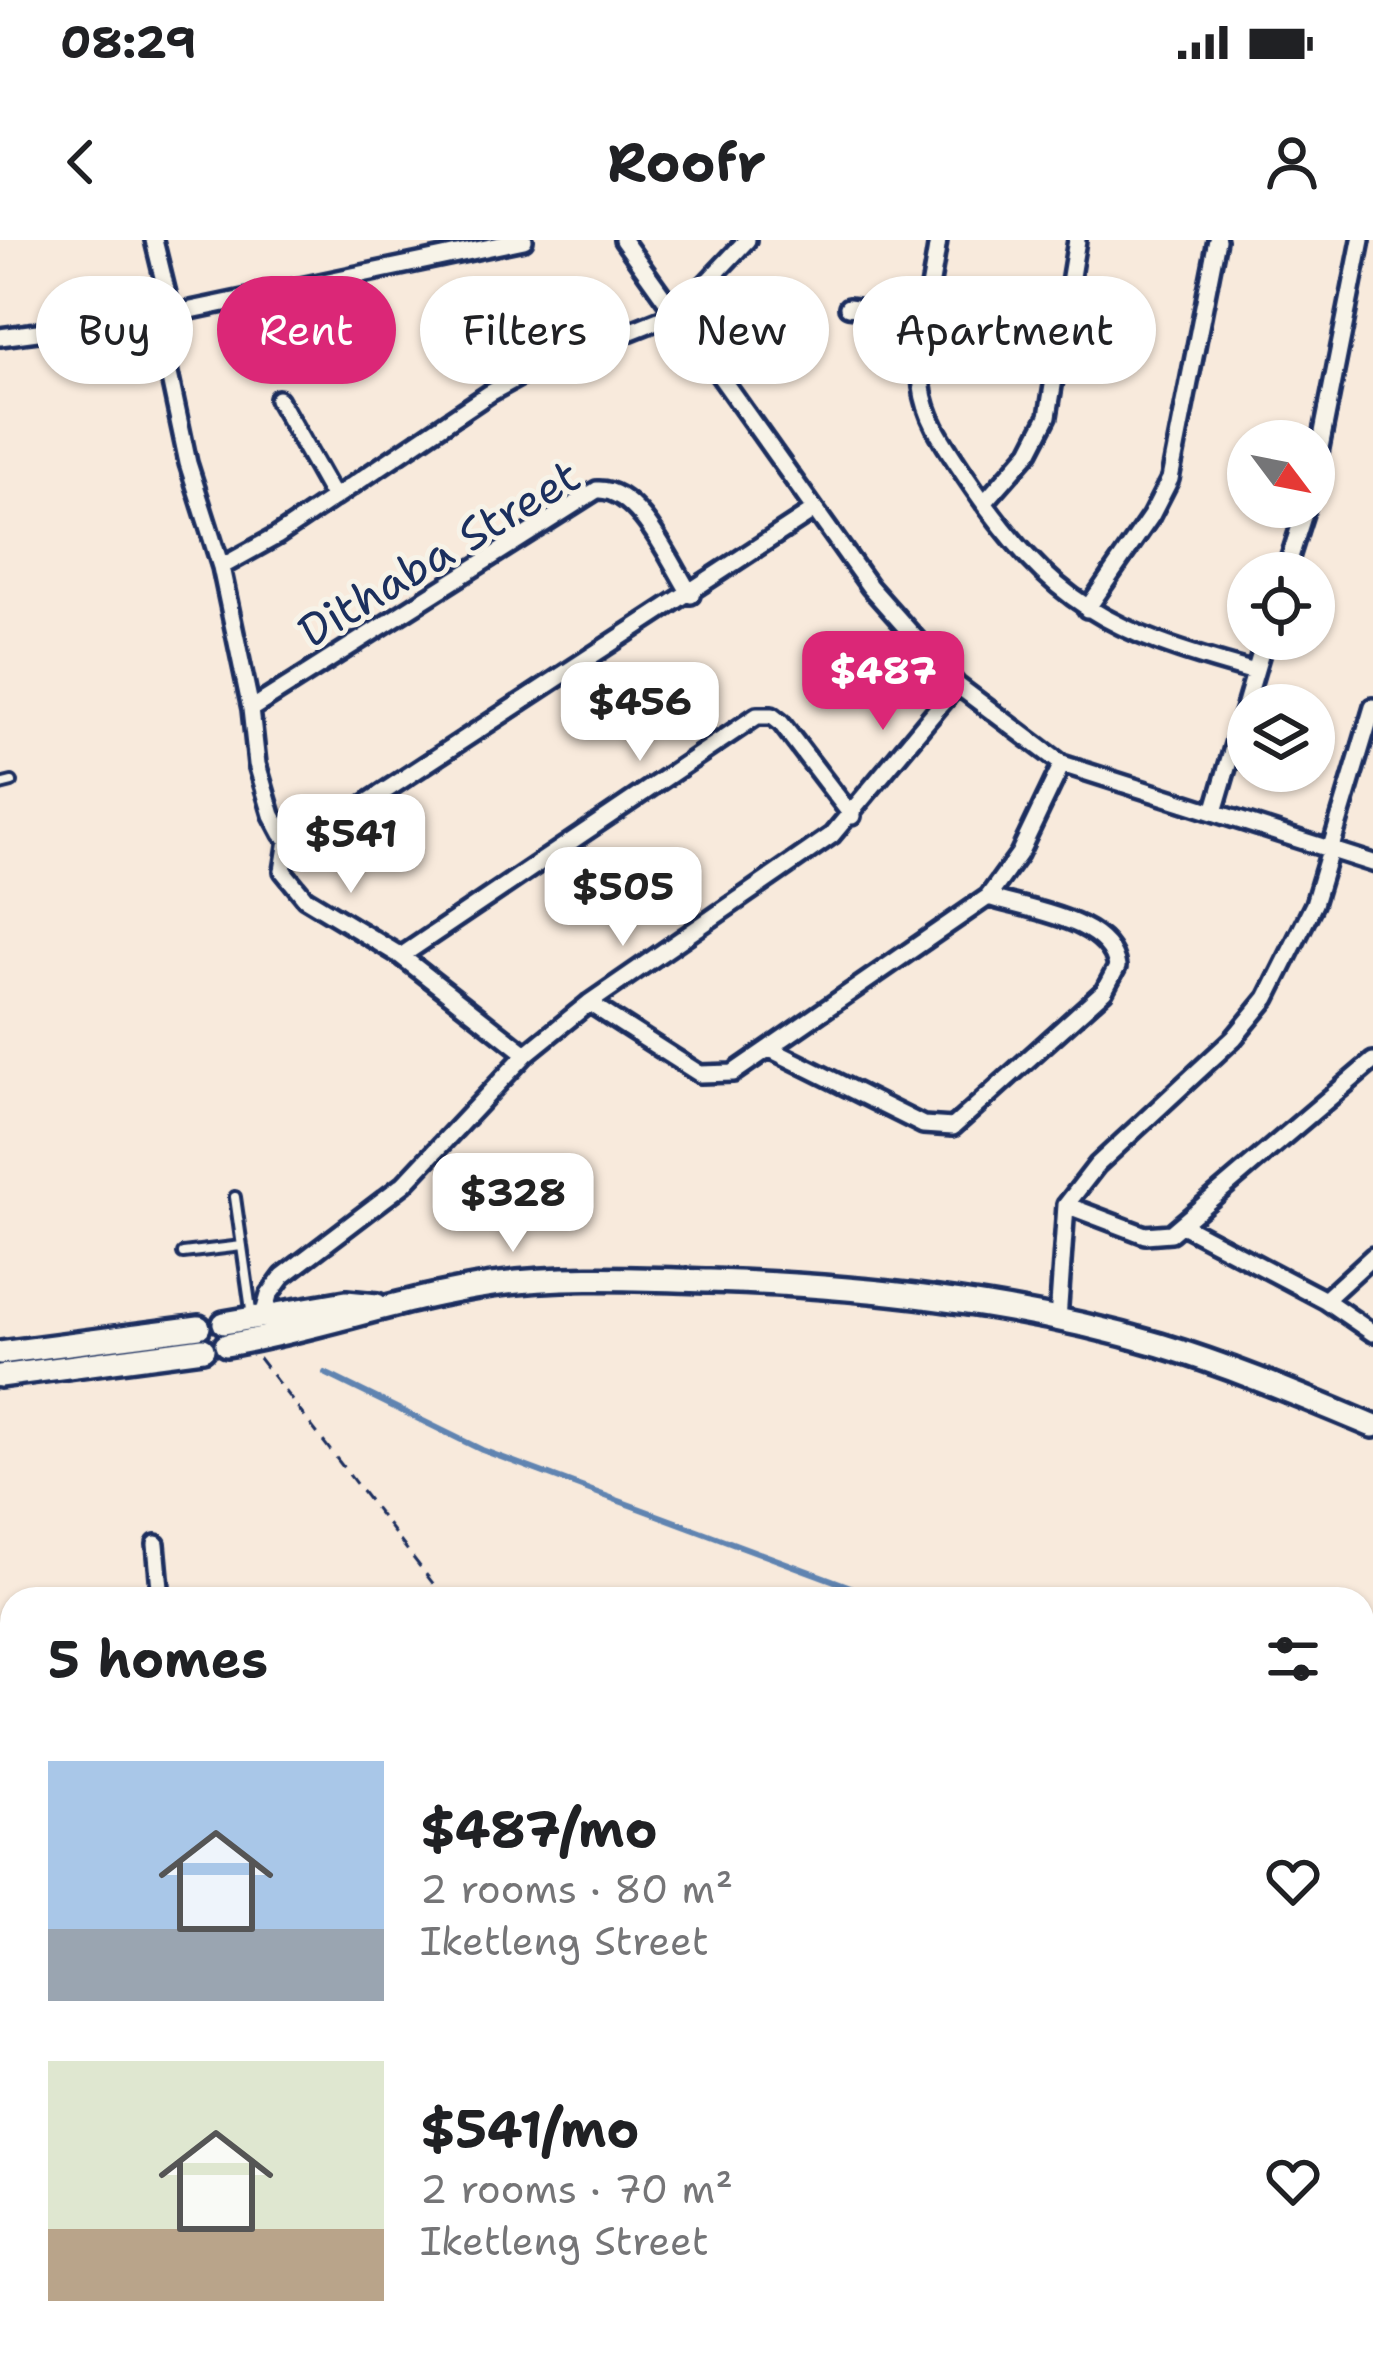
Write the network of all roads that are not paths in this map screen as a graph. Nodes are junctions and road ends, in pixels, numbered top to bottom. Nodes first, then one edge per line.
1 (154, 240) edge
2 (524, 240) edge
3 (623, 240) edge
4 (748, 240) edge
5 (938, 240) edge
6 (1077, 240) edge
7 (1217, 240) edge
8 (1361, 240) edge
9 (159, 276) edge
10 (714, 276) edge
11 (933, 276) edge
12 (654, 280) edge
13 (848, 307) dead end
14 (853, 308) edge
15 (193, 309) edge
16 (654, 322) edge
17 (36, 332) edge
18 (0, 337) edge
19 (176, 384) edge
20 (727, 384) edge
21 (924, 384) edge
22 (278, 399) dead end
23 (1325, 420) edge
24 (334, 498) junction
25 (984, 503) junction
26 (813, 511) junction
27 (221, 567) junction
28 (691, 595) junction
29 (1087, 609) junction
30 (1259, 660) edge
31 (1255, 672) junction
32 (957, 685) junction
33 (1373, 707) edge
34 (251, 709) junction
35 (1062, 764) junction
36 (12, 782) dead end
37 (0, 785) edge
38 (1214, 812) junction
39 (852, 816) junction
40 (288, 841) junction
41 (1334, 850) junction
42 (1373, 863) edge
43 (988, 897) junction
44 (400, 956) junction
45 (590, 1003) junction
46 (770, 1049) junction
47 (526, 1054) junction
48 (1373, 1061) edge
49 (235, 1197) dead end
50 (1066, 1205) junction
51 (1184, 1226) junction
52 (242, 1246) junction
53 (183, 1253) dead end
54 (1373, 1256) edge
55 (1325, 1300) junction
56 (377, 1305) junction
57 (258, 1317) junction
58 (1058, 1320) junction
59 (1373, 1333) edge
60 (220, 1337) junction
61 (0, 1353) edge
62 (0, 1376) edge
63 (1373, 1426) edge
64 (156, 1544) dead end
65 (159, 1587) edge

1 - 9 street
2 - 15 street
3 - 12 street
4 - 10 street
5 - 11 street
6 - 25 street
7 - 29 street
8 - 23 street
13 - 14 street
16 - 24 street
17 - 18 street
19 - 27 street
20 - 26 street
21 - 25 street
22 - 24 street
24 - 27 street
25 - 29 street
26 - 28 street
26 - 32 street
27 - 34 street
28 - 34 street, Dithaba Street
28 - 40 street
29 - 31 street
30 - 31 street
31 - 38 street
32 - 35 street
32 - 39 street
33 - 41 street
34 - 40 street
35 - 38 street
35 - 43 street
36 - 37 lane
38 - 41 street
39 - 44 street
39 - 45 street
40 - 44 street
41 - 42 street
41 - 50 street
43 - 46 street
43 - 46 street
44 - 47 street
45 - 46 street
45 - 47 street
47 - 57 street
48 - 51 street
49 - 52 lane
50 - 51 street
50 - 58 street
51 - 55 street
52 - 53 lane
52 - 57 lane
54 - 55 street
55 - 59 street
56 - 57 main road
56 - 58 main road
56 - 60 main road
57 - 60 main road
58 - 63 main road
60 - 61 main road
60 - 62 main road
64 - 65 street

